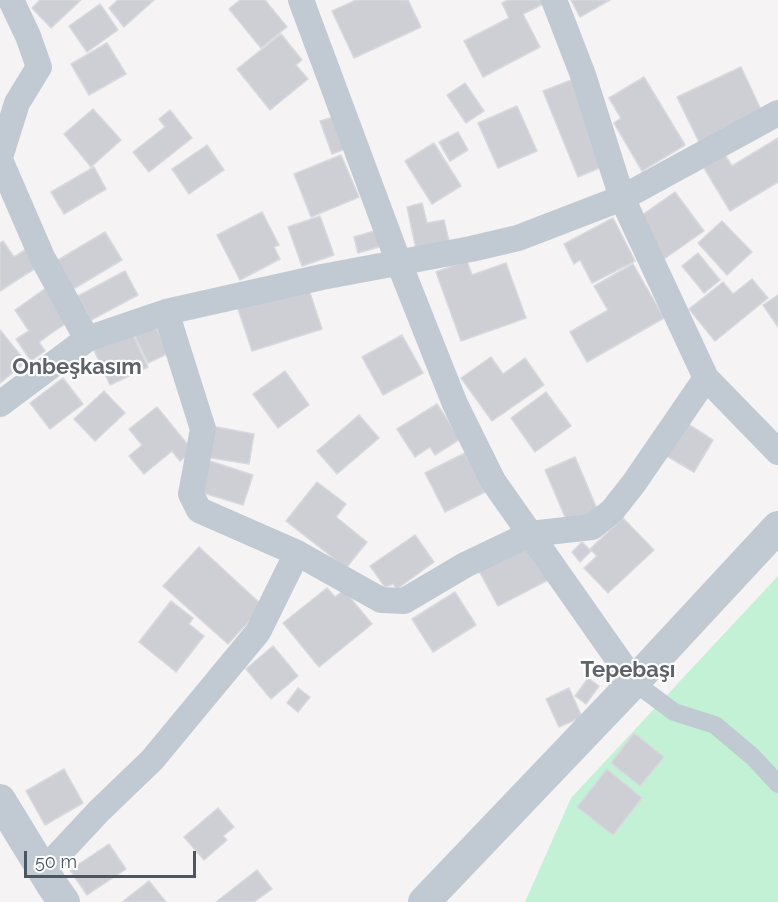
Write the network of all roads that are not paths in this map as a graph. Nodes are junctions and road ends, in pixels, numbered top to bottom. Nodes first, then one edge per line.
1 (11, 0) edge
2 (301, 0) edge
3 (554, 0) edge
4 (778, 113) edge
5 (0, 159) edge
6 (622, 198) junction
7 (399, 263) junction
8 (166, 312) junction
9 (87, 339) junction
10 (706, 378) junction
11 (0, 404) edge
12 (778, 452) edge
13 (778, 527) edge
14 (530, 534) junction
15 (297, 553) junction
16 (634, 682) junction
17 (778, 784) edge
18 (0, 800) edge
19 (43, 871) junction
20 (64, 902) edge
21 (424, 902) edge

1 - 5 street
2 - 7 street
3 - 6 street
4 - 6 street
5 - 9 street
6 - 7 street
6 - 10 street
7 - 8 street
7 - 14 street
8 - 9 street
8 - 15 street
9 - 11 street
10 - 12 street
10 - 14 street
13 - 16 street
14 - 15 street
14 - 16 street
15 - 19 street
16 - 17 street
16 - 21 street
18 - 19 street
19 - 20 street

